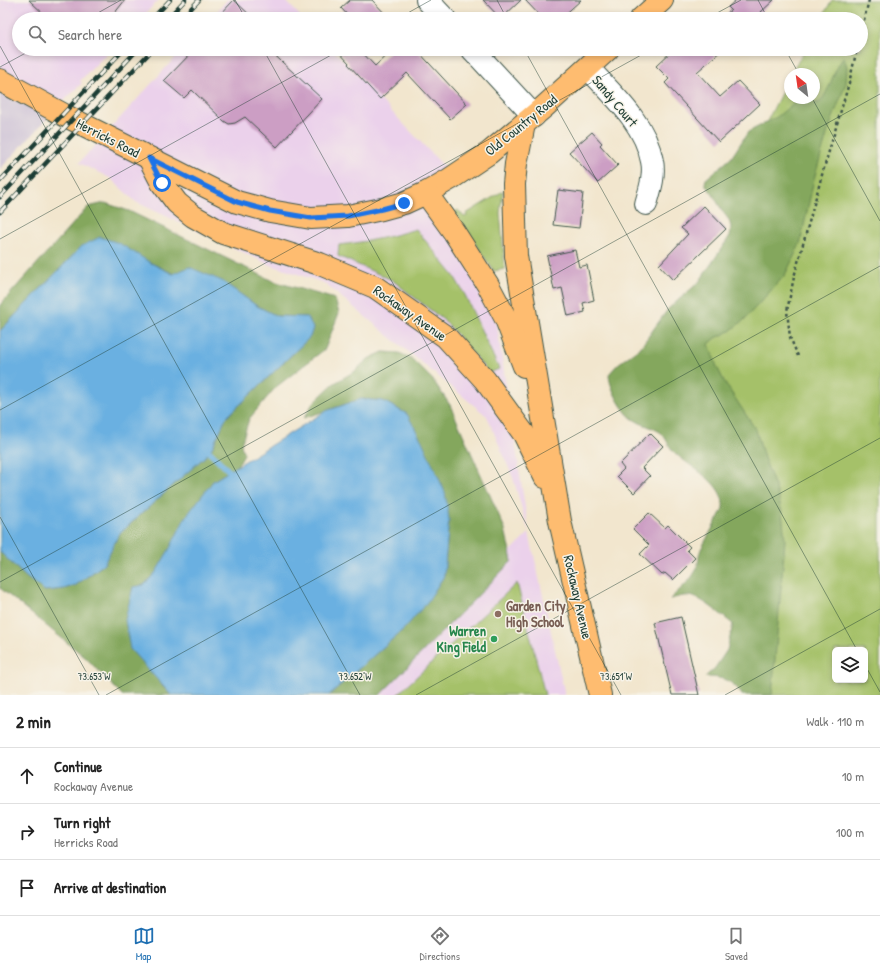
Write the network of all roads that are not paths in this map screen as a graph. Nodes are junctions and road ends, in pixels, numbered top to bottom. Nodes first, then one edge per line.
1 (427, 0) edge
2 (662, 0) edge
3 (438, 12) edge
4 (649, 12) edge
5 (478, 56) edge
6 (601, 56) edge
7 (588, 68) junction
8 (0, 80) edge
9 (529, 120) junction
10 (149, 158) junction
11 (426, 193) junction
12 (646, 204) dead end
13 (540, 408) junction
14 (557, 499) junction
15 (600, 695) edge

1 - 3 street
2 - 4 main road
5 - 9 street
6 - 7 main road, Old Country Road
7 - 9 main road, Old Country Road
7 - 12 street, Sandy Court
8 - 10 main road, Herricks Road
9 - 11 main road, Old Country Road
9 - 13 main road, Rockaway Avenue
10 - 11 main road, Herricks Road
10 - 14 main road, Rockaway Avenue
11 - 13 main road, Rockaway Avenue
13 - 14 main road, Rockaway Avenue
14 - 15 main road, Rockaway Avenue

